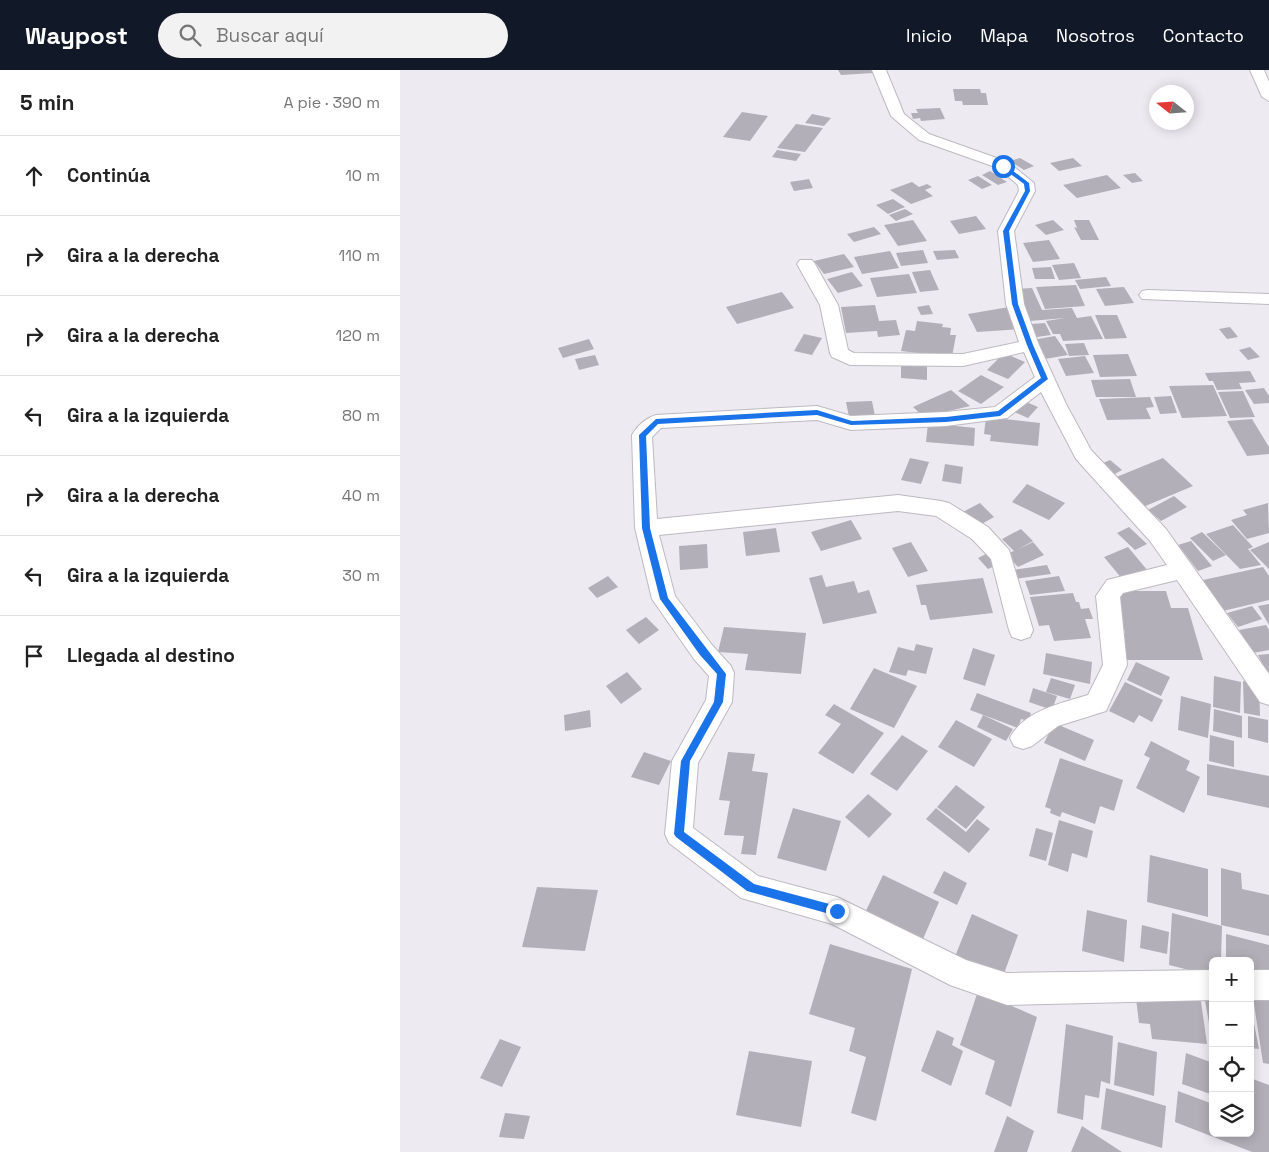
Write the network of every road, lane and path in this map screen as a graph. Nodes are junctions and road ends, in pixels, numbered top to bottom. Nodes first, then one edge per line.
1 (879, 70) edge
2 (1257, 70) edge
3 (1269, 97) edge
4 (806, 264) dead end
5 (1148, 295) dead end
6 (1269, 299) edge
7 (1030, 345) junction
8 (1045, 379) junction
9 (646, 528) junction
10 (1182, 570) junction
11 (1020, 630) dead end
12 (1269, 694) edge
13 (1023, 738) dead end
14 (1209, 985) edge
15 (1254, 985) edge
16 (1269, 985) edge

1 - 7 street
2 - 3 street
4 - 7 street
5 - 6 street
7 - 8 street
8 - 9 street
8 - 10 street
9 - 11 street
9 - 14 street
10 - 12 street
10 - 13 street
15 - 16 street

